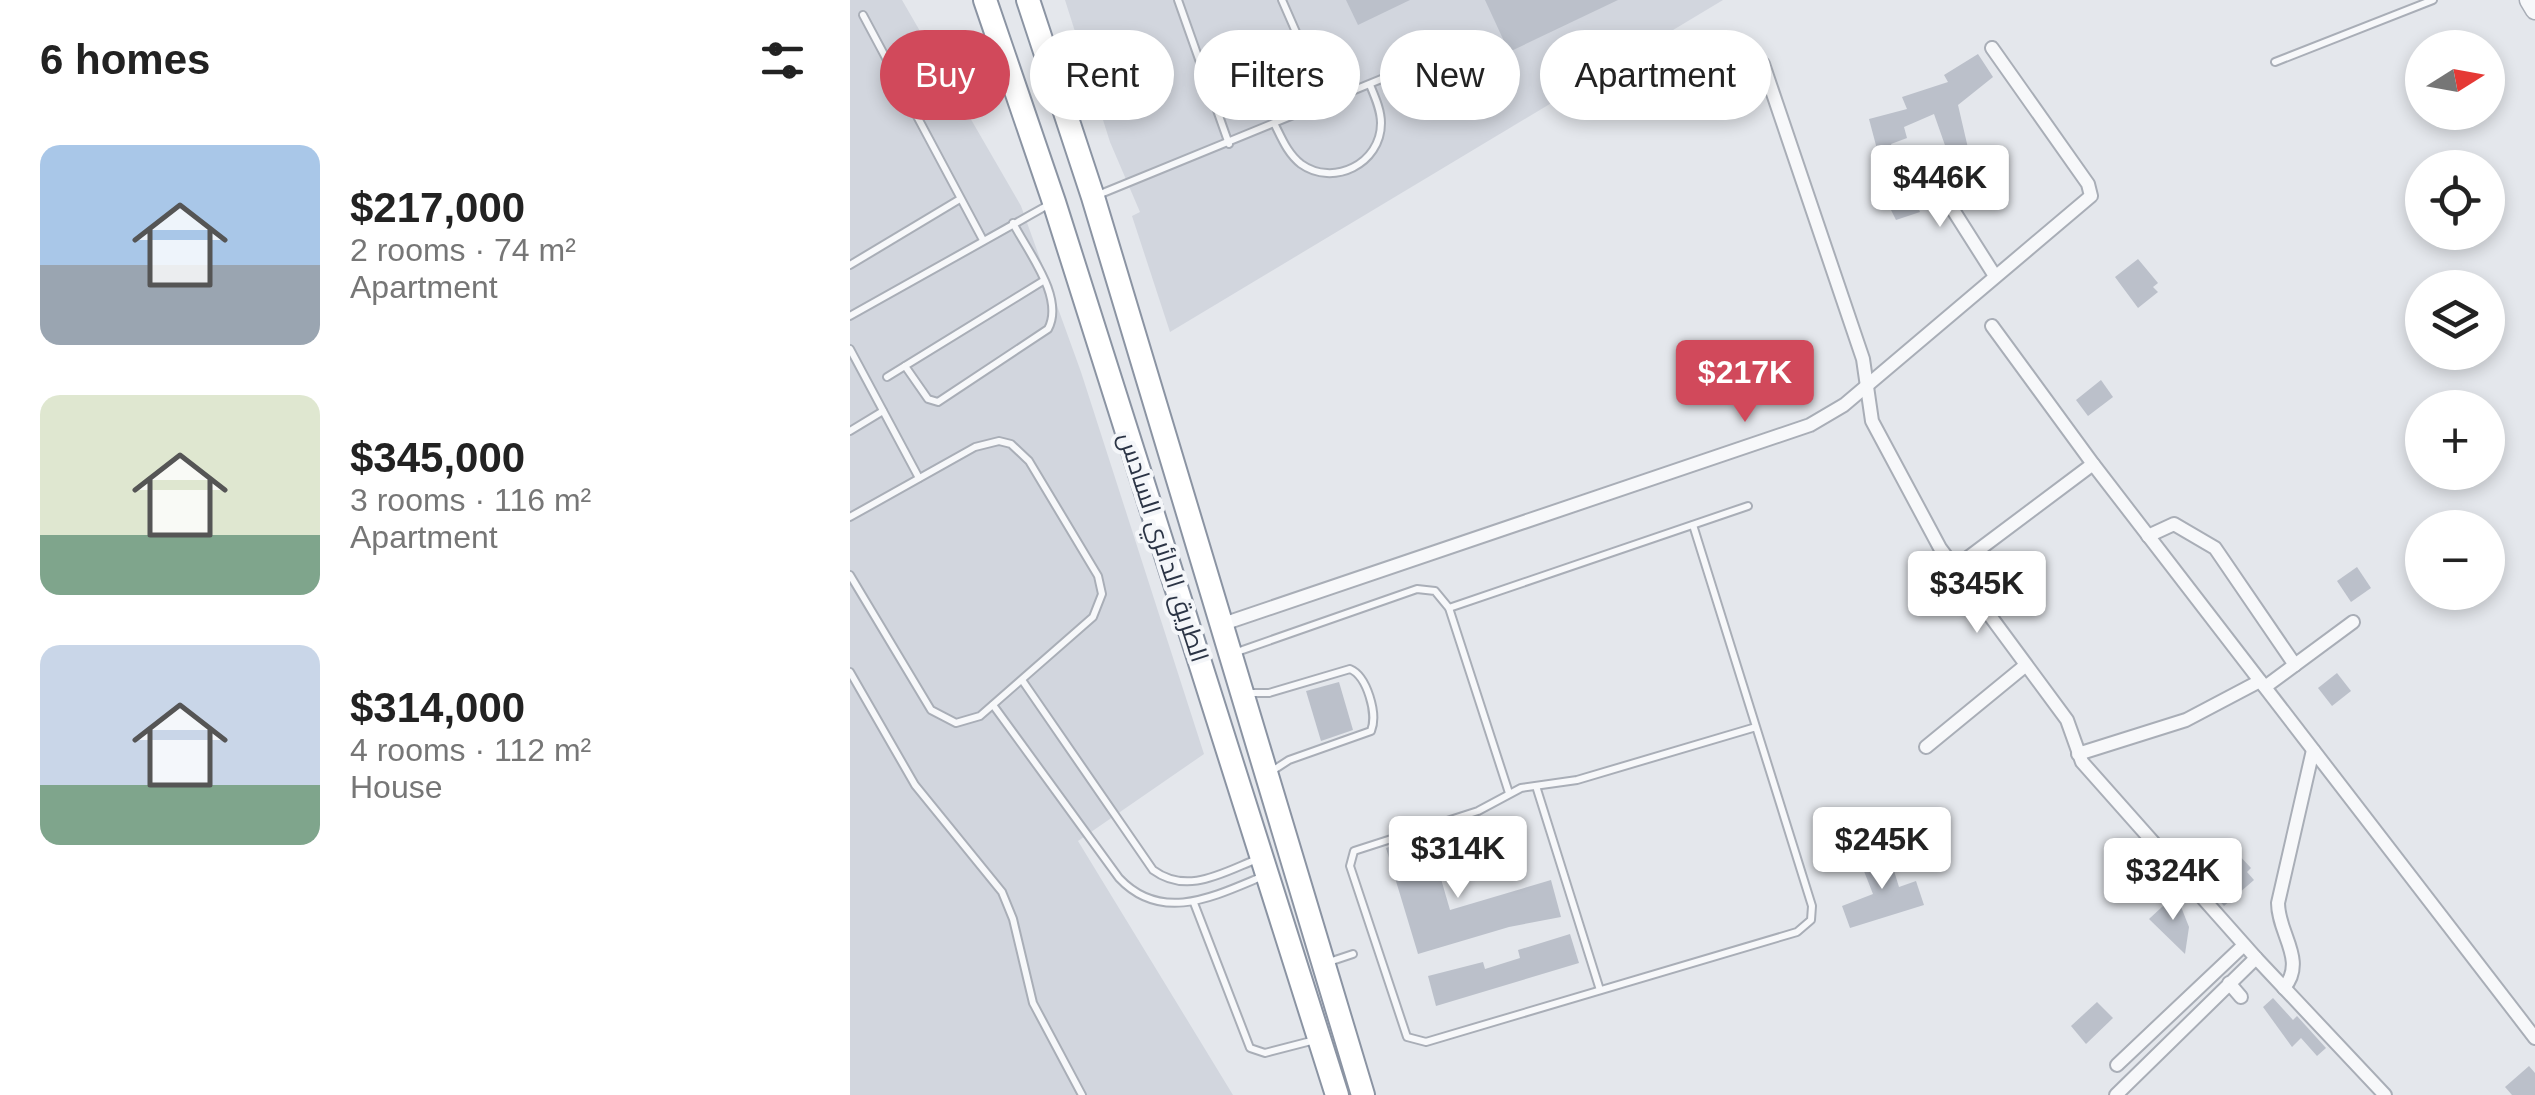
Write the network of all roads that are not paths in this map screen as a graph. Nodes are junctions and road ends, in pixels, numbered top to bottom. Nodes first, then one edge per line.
1 (1028, 0) edge
2 (1178, 0) edge
3 (1282, 0) edge
4 (2433, 0) edge
5 (2529, 0) edge
6 (986, 3) edge
7 (2535, 10) edge
8 (863, 16) dead end
9 (1295, 30) edge
10 (1992, 48) dead end
11 (2275, 62) dead end
12 (1380, 81) edge
13 (1370, 85) junction
14 (1771, 88) edge
15 (1360, 89) edge
16 (1287, 120) edge
17 (1275, 125) junction
18 (1229, 144) junction
19 (1922, 161) dead end
20 (1093, 197) junction
21 (960, 199) junction
22 (1054, 202) junction
23 (1013, 223) junction
24 (983, 240) junction
25 (850, 266) edge
26 (1995, 276) junction
27 (1043, 281) junction
28 (850, 316) edge
29 (1992, 326) dead end
30 (850, 349) edge
31 (905, 366) junction
32 (887, 377) dead end
33 (1867, 386) junction
34 (884, 411) junction
35 (850, 431) edge
36 (2093, 464) junction
37 (920, 478) junction
38 (1748, 506) dead end
39 (850, 517) edge
40 (1693, 525) junction
41 (2148, 536) junction
42 (1953, 569) junction
43 (850, 575) edge
44 (1449, 608) junction
45 (2353, 622) dead end
46 (1220, 625) junction
47 (1228, 655) junction
48 (2295, 664) junction
49 (2026, 665) junction
50 (850, 672) edge
51 (1022, 680) junction
52 (2262, 684) junction
53 (1238, 690) junction
54 (993, 705) junction
55 (1756, 727) junction
56 (1926, 747) dead end
57 (2313, 750) junction
58 (2078, 754) junction
59 (1266, 781) junction
60 (1536, 786) junction
61 (1509, 793) junction
62 (1289, 856) junction
63 (1265, 866) junction
64 (1194, 903) junction
65 (2244, 945) junction
66 (1376, 947) junction
67 (1365, 950) dead end
68 (1353, 954) dead end
69 (2256, 958) junction
70 (1323, 964) junction
71 (2229, 984) junction
72 (2284, 988) junction
73 (1600, 990) junction
74 (2241, 997) dead end
75 (1320, 1038) junction
76 (2535, 1038) edge
77 (2117, 1064) dead end
78 (1082, 1095) edge
79 (1337, 1095) edge
80 (1363, 1095) edge
81 (2116, 1095) edge
82 (2385, 1095) edge

1 - 20 highway, الطريق الدائري السادس
2 - 18 lane
3 - 9 lane
4 - 11 lane
5 - 7 street
6 - 22 highway, الطريق الدائري السادس
8 - 21 lane
10 - 26 street
12 - 13 lane
13 - 15 lane
13 - 17 lane
14 - 33 street
16 - 17 lane
17 - 18 lane
18 - 20 lane
19 - 26 street
20 - 46 highway, الطريق الدائري السادس
21 - 24 lane
21 - 25 lane
22 - 23 lane
22 - 63 highway, الطريق الدائري السادس
23 - 24 lane
23 - 27 lane
24 - 28 lane
26 - 33 street
27 - 31 lane
27 - 31 lane
29 - 36 street
30 - 34 lane
31 - 32 lane
33 - 42 street
33 - 46 street
34 - 35 lane
34 - 37 lane
36 - 41 street
36 - 42 street
37 - 39 lane
37 - 51 lane
38 - 40 lane
40 - 44 lane
40 - 55 lane
41 - 48 street
41 - 52 street
42 - 49 street
43 - 54 lane
44 - 47 lane
44 - 61 lane
45 - 48 street
46 - 47 highway, الطريق الدائري السادس
47 - 53 highway, الطريق الدائري السادس
48 - 52 street
49 - 56 street
49 - 58 street
50 - 78 lane
51 - 54 lane
51 - 63 lane
52 - 57 street
52 - 58 street
53 - 59 highway, الطريق الدائري السادس
53 - 59 lane
54 - 64 lane
55 - 60 lane
55 - 73 lane
57 - 72 street
57 - 76 street
58 - 65 street
59 - 62 highway, الطريق الدائري السادس
60 - 61 lane
60 - 73 lane
61 - 66 lane
62 - 63 highway
62 - 70 highway, الطريق الدائري السادس
63 - 64 lane
63 - 75 highway, الطريق الدائري السادس
64 - 75 lane
65 - 69 street
65 - 77 street
66 - 67 lane
66 - 73 lane
68 - 70 lane
69 - 71 street
69 - 72 street
70 - 80 highway, الطريق الدائري السادس
71 - 74 street
71 - 81 street
72 - 82 street
75 - 79 highway, الطريق الدائري السادس

